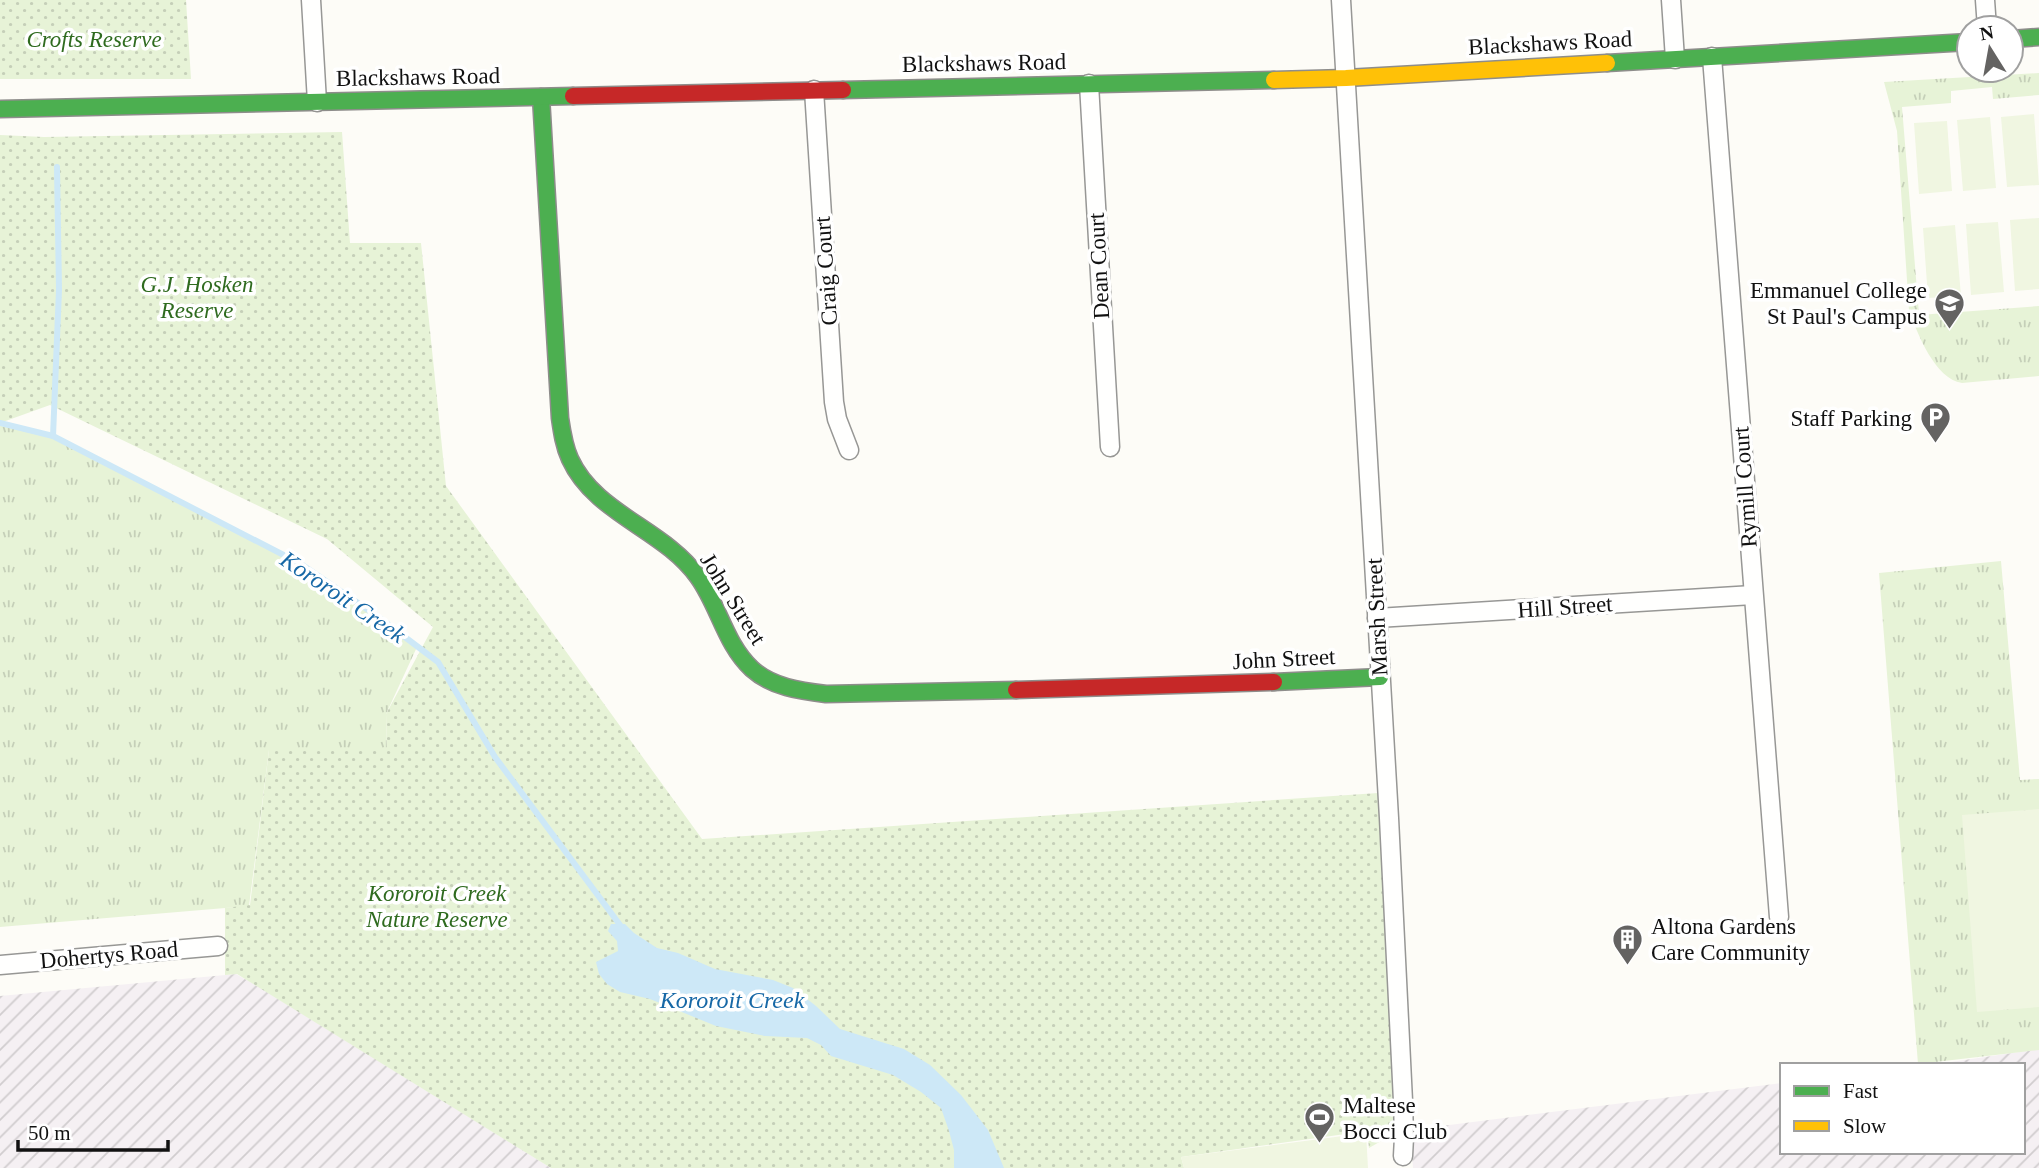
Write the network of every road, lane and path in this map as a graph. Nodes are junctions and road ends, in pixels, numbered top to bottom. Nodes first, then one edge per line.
1 (310, 0) edge
2 (1341, 0) edge
3 (1671, 0) edge
4 (1955, 43) edge
5 (1712, 57) junction
6 (1675, 59) junction
7 (1346, 78) junction
8 (1089, 84) junction
9 (814, 90) junction
10 (541, 97) junction
11 (317, 102) junction
12 (0, 108) edge
13 (1110, 447) dead end
14 (849, 450) dead end
15 (1753, 595) junction
16 (1377, 618) junction
17 (1380, 677) junction
18 (1779, 916) dead end
19 (218, 946) dead end
20 (0, 965) edge
21 (1403, 1156) dead end

1 - 11 street
2 - 7 street, Marsh Street
3 - 6 street
4 - 5 main road, Blackshaws Road
5 - 6 main road, Blackshaws Road
5 - 15 street, Rymill Court
6 - 7 main road, Blackshaws Road
7 - 8 main road, Blackshaws Road
7 - 16 street, Marsh Street
8 - 9 main road, Blackshaws Road
8 - 13 street, Dean Court
9 - 10 main road, Blackshaws Road
9 - 14 street, Craig Court
10 - 11 main road, Blackshaws Road
10 - 17 main road, John Street
11 - 12 main road, Blackshaws Road
15 - 16 street, Hill Street
15 - 18 street, Rymill Court
16 - 17 street, Marsh Street
17 - 21 street, Marsh Street
19 - 20 street, Dohertys Road

